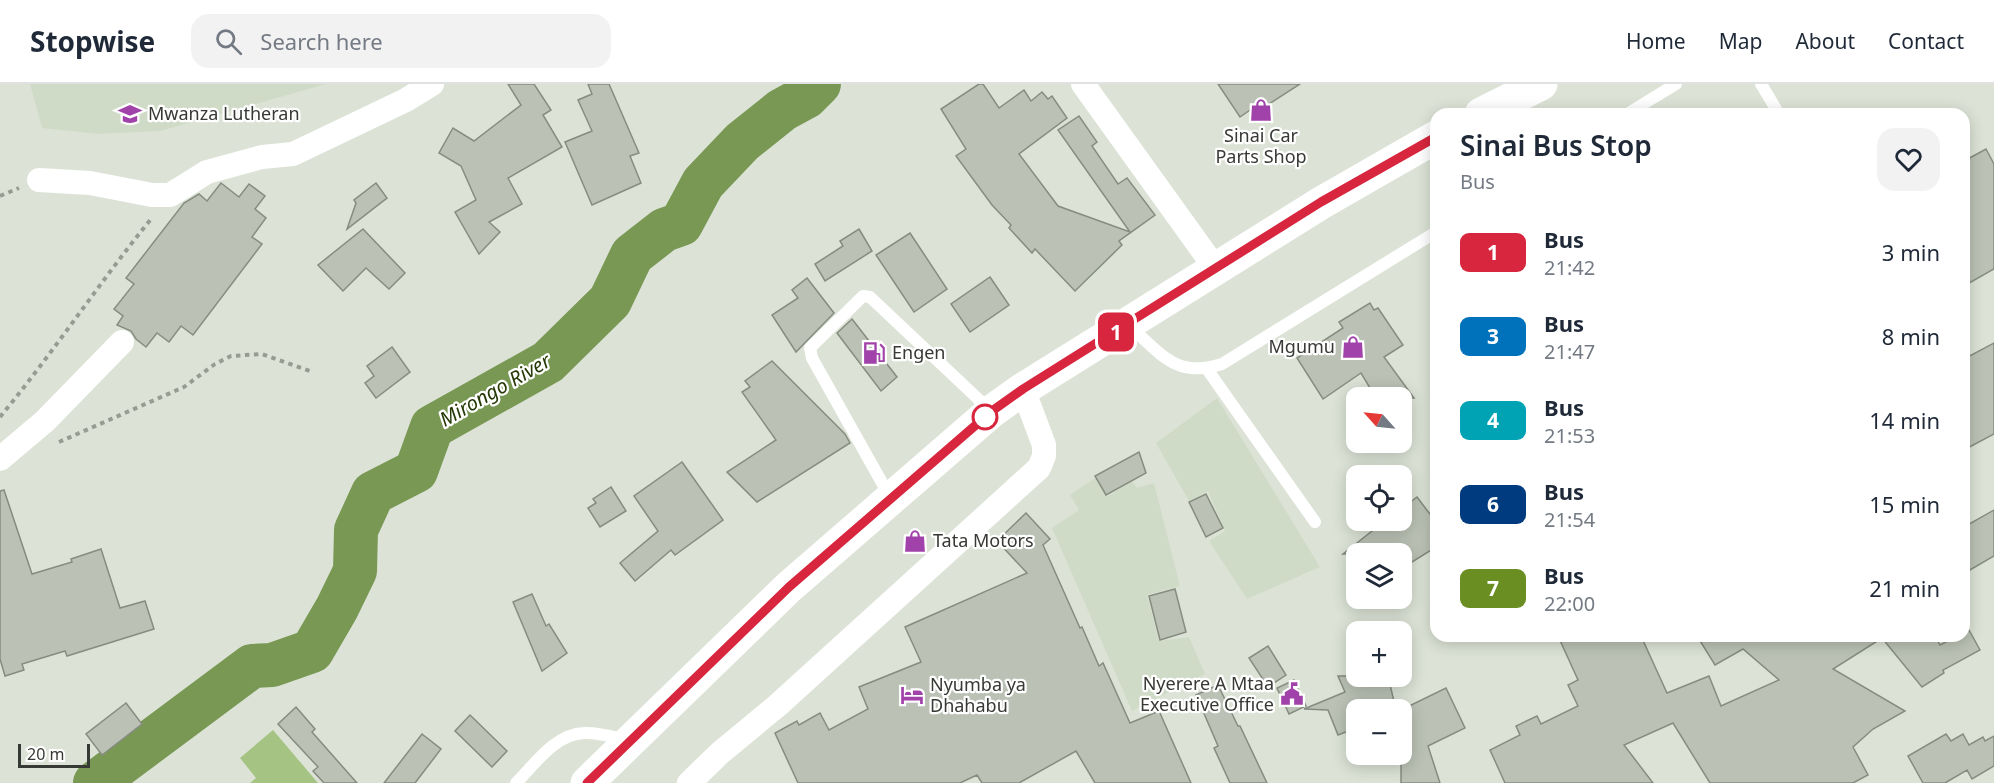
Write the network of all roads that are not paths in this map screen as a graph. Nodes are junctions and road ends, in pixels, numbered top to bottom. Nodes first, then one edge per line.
1 (432, 84) edge
2 (1083, 84) edge
3 (1541, 84) edge
4 (1676, 84) edge
5 (1761, 84) edge
6 (1493, 108) edge
7 (1637, 108) edge
8 (1775, 108) edge
9 (1430, 140) edge
10 (39, 180) dead end
11 (1430, 236) edge
12 (1216, 269) junction
13 (1128, 325) junction
14 (122, 342) dead end
15 (1207, 369) junction
16 (1023, 389) junction
17 (992, 411) junction
18 (0, 459) edge
19 (891, 498) junction
20 (1315, 522) dead end
21 (631, 741) junction
22 (516, 783) edge
23 (587, 783) edge
24 (689, 783) edge

1 - 10 street
2 - 12 street
3 - 6 highway
4 - 7 lane
5 - 8 lane
9 - 12 highway
11 - 15 lane
12 - 13 highway
13 - 15 lane
13 - 16 highway
14 - 18 street
15 - 20 lane
16 - 17 highway
16 - 24 street
17 - 19 highway
17 - 19 lane
19 - 21 highway
21 - 22 lane
21 - 23 highway

